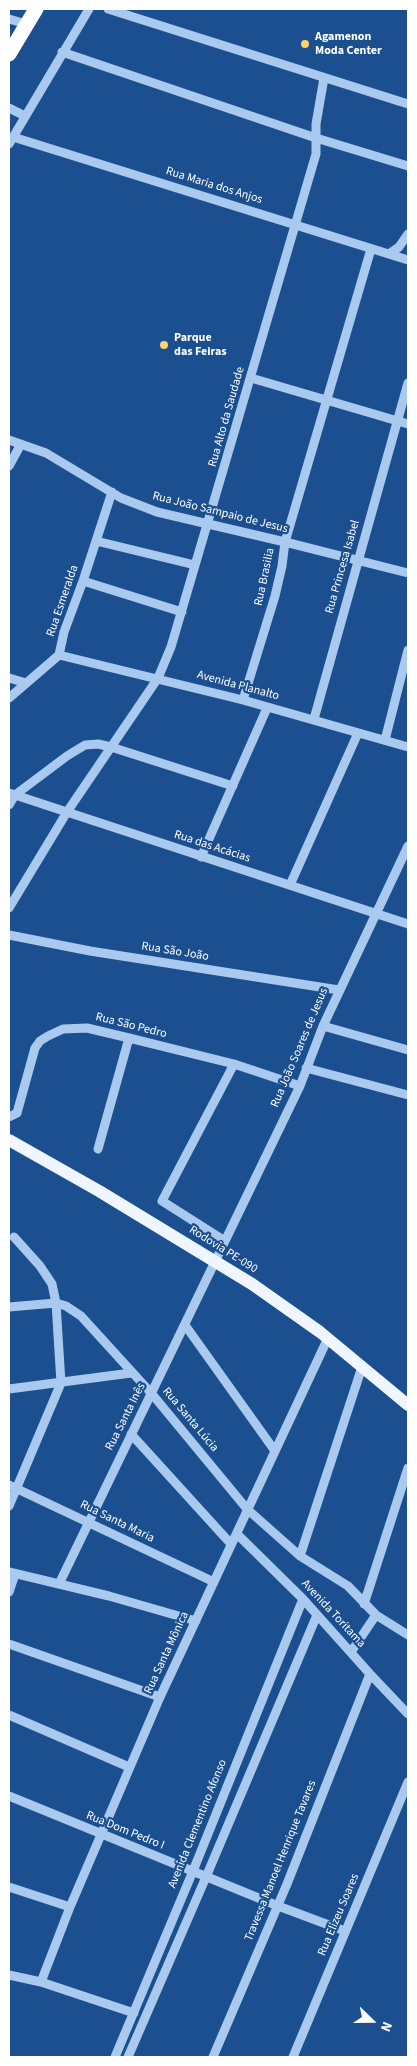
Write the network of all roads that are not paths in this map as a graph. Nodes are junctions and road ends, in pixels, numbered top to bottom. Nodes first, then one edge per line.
1 (36, 9) edge
2 (88, 9) edge
3 (108, 9) edge
4 (9, 19) edge
5 (26, 24) junction
6 (62, 52) junction
7 (9, 54) edge
8 (324, 78) junction
9 (408, 104) edge
10 (9, 108) edge
11 (25, 116) junction
12 (316, 138) junction
13 (11, 140) edge
14 (408, 166) edge
15 (296, 225) junction
16 (408, 234) edge
17 (371, 248) junction
18 (389, 254) junction
19 (408, 260) edge
20 (251, 378) junction
21 (408, 383) edge
22 (326, 401) junction
23 (396, 421) junction
24 (408, 424) edge
25 (9, 440) edge
26 (21, 444) junction
27 (9, 466) edge
28 (112, 492) junction
29 (208, 525) junction
30 (96, 541) junction
31 (285, 542) junction
32 (358, 560) junction
33 (194, 565) junction
34 (408, 573) edge
35 (83, 581) junction
36 (182, 612) junction
37 (408, 650) edge
38 (59, 655) junction
39 (9, 678) edge
40 (158, 678) junction
41 (26, 683) junction
42 (9, 698) edge
43 (243, 700) junction
44 (267, 708) junction
45 (314, 719) junction
46 (358, 733) junction
47 (385, 740) junction
48 (111, 747) junction
49 (408, 747) edge
50 (233, 786) junction
51 (12, 794) edge
52 (9, 805) edge
53 (67, 812) junction
54 (408, 846) edge
55 (201, 857) junction
56 (404, 866) edge
57 (290, 885) junction
58 (9, 908) edge
59 (375, 913) junction
60 (408, 924) edge
61 (9, 935) edge
62 (339, 990) junction
63 (323, 1026) junction
64 (129, 1038) junction
65 (408, 1050) edge
66 (234, 1064) junction
67 (306, 1068) junction
68 (300, 1086) junction
69 (408, 1095) edge
70 (9, 1117) edge
71 (9, 1140) edge
72 (98, 1149) dead end
73 (14, 1237) dead end
74 (225, 1241) junction
75 (216, 1260) junction
76 (56, 1303) junction
77 (9, 1307) edge
78 (185, 1325) junction
79 (328, 1338) junction
80 (362, 1367) junction
81 (131, 1373) junction
82 (61, 1383) junction
83 (9, 1389) edge
84 (152, 1394) junction
85 (408, 1405) edge
86 (131, 1434) junction
87 (275, 1451) junction
88 (408, 1468) edge
89 (13, 1487) edge
90 (9, 1506) edge
91 (247, 1509) junction
92 (89, 1522) junction
93 (237, 1534) junction
94 (232, 1544) junction
95 (300, 1556) junction
96 (12, 1573) edge
97 (214, 1582) junction
98 (59, 1584) junction
99 (9, 1592) edge
100 (303, 1599) junction
101 (364, 1604) junction
102 (317, 1615) junction
103 (376, 1615) junction
104 (196, 1621) junction
105 (408, 1635) edge
106 (9, 1644) edge
107 (351, 1652) junction
108 (370, 1674) junction
109 (160, 1697) junction
110 (408, 1714) edge
111 (9, 1715) edge
112 (129, 1767) junction
113 (231, 1777) junction
114 (247, 1782) junction
115 (408, 1782) edge
116 (9, 1796) edge
117 (102, 1835) junction
118 (193, 1872) junction
119 (206, 1877) junction
120 (9, 1887) edge
121 (278, 1906) junction
122 (70, 1907) junction
123 (345, 1931) junction
124 (9, 1975) edge
125 (40, 1982) junction
126 (134, 2012) junction
127 (115, 2057) edge
128 (128, 2057) edge
129 (212, 2057) edge
130 (293, 2057) edge

1 - 5 highway
2 - 6 street
3 - 8 street
4 - 5 street
5 - 7 highway
6 - 11 street
6 - 12 street
8 - 9 street
8 - 12 street, Rua Alto da Saudade
10 - 11 street
11 - 13 street
12 - 14 street
12 - 15 street, Rua Alto da Saudade
13 - 15 street, Rua Maria dos Anjos
15 - 17 street, Rua Maria dos Anjos
15 - 20 street, Rua Alto da Saudade
16 - 18 street
17 - 18 street, Rua Maria dos Anjos
17 - 22 street, Rua Brasilia
18 - 19 street, Rua Maria dos Anjos
20 - 22 street
20 - 29 street, Rua Alto da Saudade
21 - 23 street, Rua Princesa Isabel
22 - 23 street
22 - 31 street, Rua Brasilia
23 - 24 street
23 - 32 street, Rua Princesa Isabel
25 - 26 street, Rua João Sampaio de Jesus
26 - 27 street
26 - 28 street, Rua João Sampaio de Jesus
28 - 29 street, Rua João Sampaio de Jesus
28 - 30 street, Rua Esmeralda
29 - 31 street, Rua João Sampaio de Jesus
29 - 33 street, Rua Alto da Saudade
30 - 33 street
30 - 35 street, Rua Esmeralda
31 - 32 street, Rua João Sampaio de Jesus
31 - 43 street, Rua Brasilia
32 - 34 street, Rua João Sampaio de Jesus
32 - 45 street, Rua Princesa Isabel
33 - 36 street, Rua Alto da Saudade
35 - 36 street
35 - 38 street, Rua Esmeralda
36 - 40 street, Rua Alto da Saudade
37 - 47 street
38 - 40 street, Avenida Planalto
38 - 41 street, Rua Esmeralda
39 - 41 street
40 - 43 street, Avenida Planalto
40 - 48 street, Rua Alto da Saudade
41 - 42 street, Rua Esmeralda
43 - 44 street, Avenida Planalto
44 - 45 street, Avenida Planalto
44 - 50 street
45 - 46 street, Avenida Planalto
46 - 47 street, Avenida Planalto
46 - 57 street
47 - 49 street, Avenida Planalto
48 - 50 street
48 - 51 street
48 - 53 street, Rua Alto da Saudade
50 - 55 street
51 - 52 street
51 - 53 street, Rua das Acácias
53 - 55 street, Rua das Acácias
53 - 58 street, Rua Alto da Saudade
54 - 56 street, Rua João Soares de Jesus
55 - 57 street, Rua das Acácias
56 - 59 street, Rua João Soares de Jesus
57 - 59 street, Rua das Acácias
59 - 60 street, Rua das Acácias
59 - 62 street, Rua João Soares de Jesus
61 - 62 street, Rua São João
62 - 63 street, Rua João Soares de Jesus
63 - 65 street
63 - 67 street, Rua João Soares de Jesus
64 - 66 street, Rua São Pedro
64 - 70 street, Rua São Pedro
64 - 72 street
66 - 68 street, Rua São Pedro
66 - 74 street
67 - 68 street, Rua João Soares de Jesus
67 - 69 street
68 - 74 street, Rua João Soares de Jesus
71 - 75 main road, Rodovia PE-090
73 - 76 street
74 - 75 street, Rua João Soares de Jesus
75 - 78 street, Rua Santa Inês
75 - 79 main road, Rodovia PE-090
76 - 77 street
76 - 81 street, Rua Santa Lúcia
76 - 82 street
78 - 84 street, Rua Santa Inês
78 - 87 street
79 - 80 main road, Rodovia PE-090
79 - 87 street, Rua Santa Mônica
80 - 85 main road, Rodovia PE-090
80 - 95 street
81 - 82 street
81 - 84 street, Rua Santa Lúcia
82 - 83 street
82 - 89 street
84 - 86 street, Rua Santa Inês
84 - 91 street, Rua Santa Lúcia
86 - 92 street, Rua Santa Inês
86 - 94 street
87 - 91 street, Rua Santa Mônica
88 - 101 street
89 - 90 street
89 - 92 street, Rua Santa Maria
91 - 93 street, Rua Santa Mônica
91 - 95 street, Avenida Toritama
92 - 97 street, Rua Santa Maria
92 - 98 street, Rua Santa Inês
93 - 94 street, Rua Santa Mônica
93 - 100 street, Avenida Toritama
94 - 97 street, Rua Santa Mônica
95 - 101 street, Avenida Toritama
96 - 98 street
96 - 99 street
97 - 104 street, Rua Santa Mônica
98 - 104 street
100 - 102 street, Avenida Toritama
100 - 113 street, Avenida Clementino Afonso
101 - 103 street, Avenida Toritama
102 - 107 street, Avenida Toritama
102 - 114 street
103 - 105 street, Avenida Toritama
103 - 107 street
104 - 109 street, Rua Santa Mônica
106 - 109 street
107 - 108 street, Avenida Toritama
108 - 110 street, Avenida Toritama
108 - 121 street, Travessa Manoel Henrique Tavares
109 - 112 street, Rua Santa Mônica
111 - 112 street
112 - 117 street, Rua Santa Mônica
113 - 114 street
113 - 118 street, Avenida Clementino Afonso
114 - 119 street
115 - 123 street, Rua Elizeu Soares
116 - 117 street, Rua Dom Pedro I
117 - 118 street, Rua Dom Pedro I
117 - 122 street, Rua Santa Mônica
118 - 119 street, Rua Dom Pedro I
118 - 126 street, Avenida Clementino Afonso
119 - 121 street, Rua Dom Pedro I
119 - 128 street
120 - 122 street
121 - 123 street, Rua Dom Pedro I
121 - 129 street, Travessa Manoel Henrique Tavares
122 - 125 street, Rua Santa Mônica
123 - 130 street, Rua Elizeu Soares
124 - 125 street
125 - 126 street
126 - 127 street, Avenida Clementino Afonso

